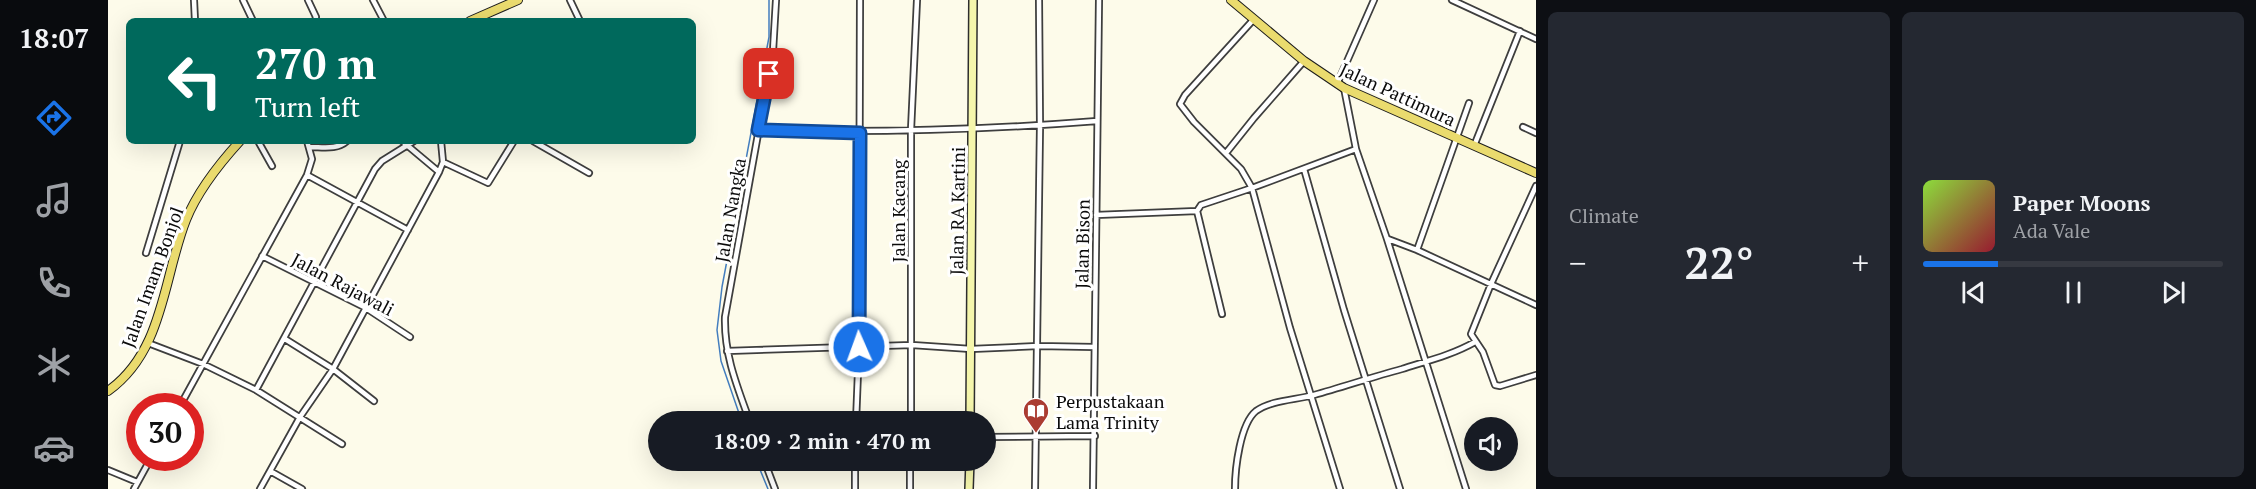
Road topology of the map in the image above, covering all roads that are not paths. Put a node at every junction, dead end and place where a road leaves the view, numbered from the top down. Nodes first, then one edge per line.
1 (194, 0) edge
2 (243, 0) edge
3 (308, 0) edge
4 (373, 0) edge
5 (518, 0) edge
6 (570, 0) edge
7 (776, 0) edge
8 (860, 0) edge
9 (917, 0) edge
10 (973, 0) edge
11 (1039, 0) edge
12 (1099, 0) edge
13 (1231, 0) edge
14 (1374, 0) edge
15 (1452, 0) edge
16 (503, 3) edge
17 (195, 18) edge
18 (252, 18) edge
19 (315, 18) edge
20 (382, 18) edge
21 (476, 18) edge
22 (579, 18) edge
23 (1254, 19) junction
24 (1520, 32) junction
25 (1536, 39) edge
26 (1304, 61) junction
27 (1341, 86) junction
28 (1469, 103) dead end
29 (1097, 121) junction
30 (1040, 126) junction
31 (1524, 127) dead end
32 (758, 130) junction
33 (911, 130) junction
34 (973, 130) junction
35 (860, 133) junction
36 (1536, 133) edge
37 (1456, 139) junction
38 (179, 144) edge
39 (237, 144) edge
40 (260, 144) edge
41 (308, 144) edge
42 (342, 144) edge
43 (404, 144) edge
44 (406, 144) edge
45 (441, 144) edge
46 (512, 144) edge
47 (537, 144) edge
48 (310, 147) junction
49 (1474, 147) junction
50 (1356, 149) junction
51 (1226, 153) junction
52 (442, 162) junction
53 (272, 166) dead end
54 (1304, 169) junction
55 (439, 172) junction
56 (589, 173) dead end
57 (1536, 173) edge
58 (307, 175) junction
59 (1536, 186) edge
60 (1252, 188) junction
61 (358, 201) junction
62 (1197, 211) junction
63 (1096, 215) junction
64 (408, 230) junction
65 (1387, 239) junction
66 (1417, 250) junction
67 (146, 253) dead end
68 (262, 256) junction
69 (316, 283) junction
70 (1491, 284) junction
71 (1536, 305) edge
72 (366, 308) junction
73 (1222, 314) dead end
74 (410, 337) dead end
75 (285, 339) junction
76 (1475, 342) junction
77 (148, 343) junction
78 (912, 345) junction
79 (1038, 345) junction
80 (859, 347) junction
81 (1094, 347) junction
82 (971, 349) junction
83 (727, 351) junction
84 (1426, 361) junction
85 (203, 364) junction
86 (333, 369) junction
87 (1536, 375) edge
88 (1367, 379) junction
89 (256, 390) junction
90 (108, 391) edge
91 (187, 393) edge
92 (1311, 396) junction
93 (374, 401) dead end
94 (746, 411) edge
95 (856, 411) edge
96 (911, 411) edge
97 (970, 411) edge
98 (300, 417) junction
99 (1037, 436) junction
100 (1095, 436) junction
101 (996, 437) edge
102 (342, 444) dead end
103 (108, 470) edge
104 (144, 471) edge
105 (270, 471) junction
106 (768, 471) edge
107 (855, 471) edge
108 (910, 471) edge
109 (970, 471) edge
110 (137, 483) junction
111 (134, 489) edge
112 (260, 489) edge
113 (302, 489) edge
114 (775, 489) edge
115 (855, 489) edge
116 (909, 489) edge
117 (969, 489) edge
118 (1035, 489) edge
119 (1093, 489) edge
120 (1235, 489) edge
121 (1340, 489) edge
122 (1400, 489) edge
123 (1466, 489) edge

1 - 17 street
2 - 18 street
3 - 19 street
4 - 20 street
5 - 16 main road
6 - 22 street
7 - 32 street, Jalan Nangka
8 - 35 street
9 - 33 street, Jalan Kacang
10 - 34 main road, Jalan RA Kartini
11 - 30 street
12 - 29 street, Jalan Bison
13 - 23 main road, Jalan Pattimura
14 - 27 street
15 - 24 street
16 - 21 main road
23 - 26 main road, Jalan Pattimura
23 - 51 street
24 - 25 street
24 - 49 street
26 - 27 main road, Jalan Pattimura
26 - 51 street
27 - 37 main road, Jalan Pattimura
27 - 50 street
28 - 37 street
29 - 30 street
29 - 63 street, Jalan Bison
30 - 34 street
30 - 79 street
31 - 36 street
32 - 35 street
32 - 83 street, Jalan Nangka
33 - 34 street
33 - 35 street
33 - 78 street, Jalan Kacang
34 - 82 main road, Jalan RA Kartini
35 - 80 street
37 - 49 main road, Jalan Pattimura
37 - 66 street
38 - 67 street
39 - 77 main road, Jalan Imam Bonjol
40 - 53 street
41 - 48 street
42 - 48 street
43 - 61 street
44 - 55 street
45 - 52 street
46 - 52 street
47 - 56 street
48 - 58 street
49 - 57 main road, Jalan Pattimura
50 - 54 street
50 - 65 street
51 - 60 street
52 - 55 street
54 - 60 street
54 - 88 street
55 - 64 street
58 - 61 street
58 - 68 street
59 - 70 street
60 - 62 street
60 - 92 street
61 - 64 street
61 - 69 street
62 - 63 street
62 - 73 street
63 - 81 street, Jalan Bison
64 - 72 street
65 - 66 street
65 - 84 street
66 - 70 street
68 - 69 street, Jalan Rajawali
68 - 85 street
69 - 72 street, Jalan Rajawali
69 - 75 street
70 - 71 street
70 - 76 street
72 - 74 street, Jalan Rajawali
72 - 86 street
75 - 86 street
75 - 89 street
76 - 84 street
76 - 87 street
77 - 85 street
77 - 90 main road, Jalan Imam Bonjol
78 - 80 street
78 - 82 street
78 - 96 street, Jalan Kacang
79 - 81 street
79 - 82 street
79 - 99 street
80 - 83 street
80 - 95 street
81 - 100 street, Jalan Bison
82 - 97 main road, Jalan RA Kartini
83 - 94 street, Jalan Nangka
84 - 88 street
84 - 123 street
85 - 89 street
85 - 91 street
86 - 93 street
86 - 98 street
88 - 92 street
88 - 122 street
89 - 98 street
92 - 120 street
92 - 121 street
98 - 102 street
98 - 105 street
99 - 100 street
99 - 101 street
99 - 118 street
100 - 119 street, Jalan Bison
103 - 110 street
104 - 110 street
105 - 112 street
105 - 113 street
106 - 114 street
107 - 115 street
108 - 116 street
109 - 117 main road
110 - 111 street

